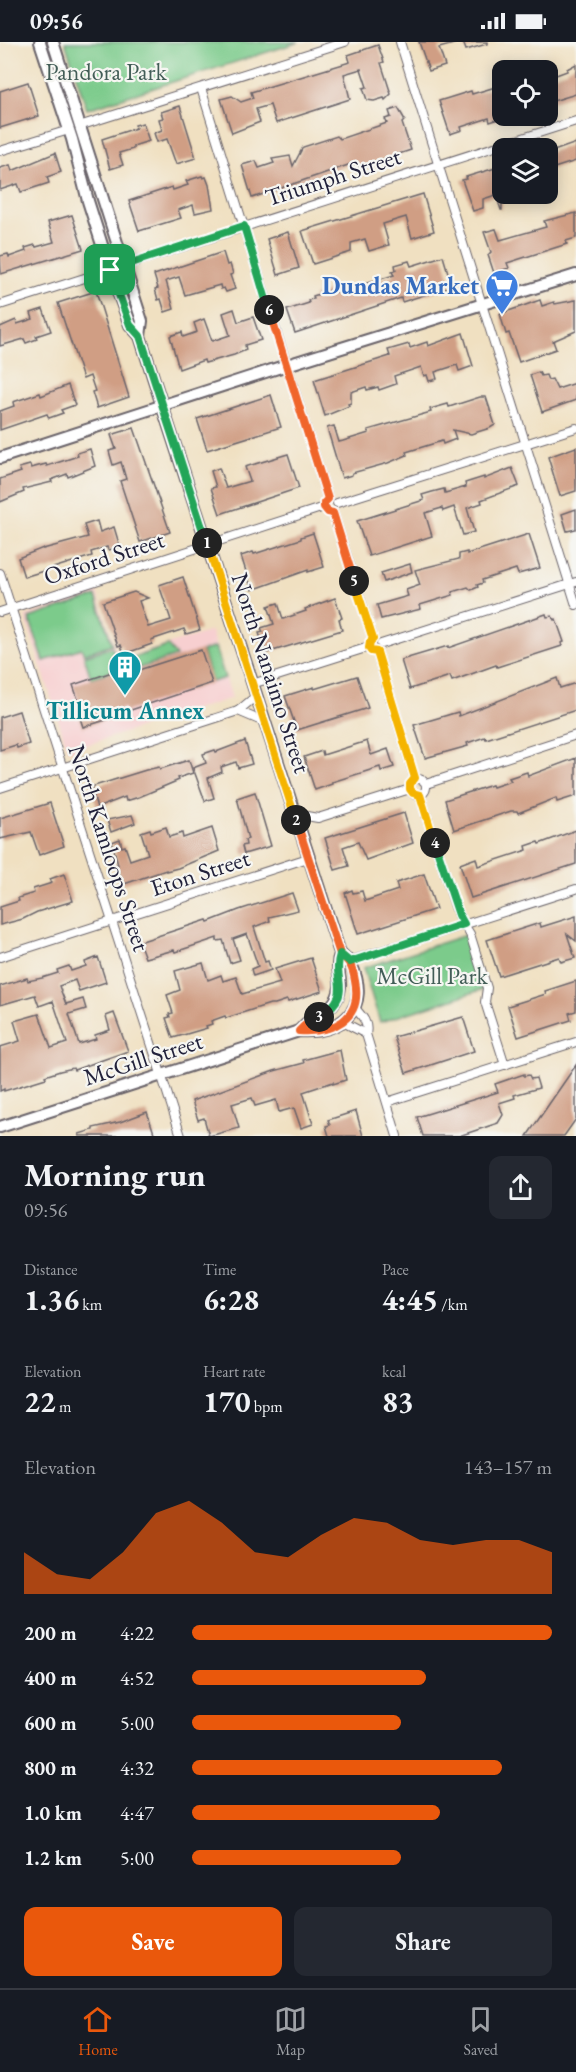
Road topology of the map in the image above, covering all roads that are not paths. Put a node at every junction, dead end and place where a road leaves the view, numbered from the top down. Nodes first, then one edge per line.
1 (40, 42) edge
2 (53, 42) edge
3 (345, 42) edge
4 (400, 42) edge
5 (201, 88) junction
6 (576, 121) edge
7 (74, 128) junction
8 (0, 151) edge
9 (439, 164) junction
10 (244, 226) junction
11 (124, 265) junction
12 (110, 270) junction
13 (576, 275) edge
14 (0, 305) edge
15 (483, 305) junction
16 (140, 336) junction
17 (287, 365) junction
18 (162, 405) junction
19 (576, 428) edge
20 (526, 444) junction
21 (0, 458) edge
22 (328, 499) junction
23 (338, 503) junction
24 (324, 507) junction
25 (333, 513) junction
26 (207, 545) junction
27 (0, 573) edge
28 (573, 583) edge
29 (576, 605) edge
30 (11, 608) junction
31 (0, 612) edge
32 (373, 639) junction
33 (381, 644) junction
34 (373, 650) junction
35 (252, 684) junction
36 (256, 696) junction
37 (238, 711) junction
38 (264, 722) junction
39 (576, 735) edge
40 (63, 768) junction
41 (415, 778) junction
42 (426, 784) junction
43 (0, 788) edge
44 (410, 789) junction
45 (420, 795) junction
46 (295, 814) junction
47 (309, 858) junction
48 (576, 889) edge
49 (113, 922) junction
50 (464, 924) junction
51 (340, 954) junction
52 (0, 957) edge
53 (350, 962) junction
54 (335, 1003) joint
55 (349, 1014) junction
56 (299, 1031) junction
57 (366, 1034) junction
58 (576, 1042) edge
59 (505, 1065) junction
60 (161, 1075) junction
61 (387, 1102) junction
62 (0, 1127) edge
63 (181, 1136) edge
64 (397, 1136) edge

1 - 7 main road
2 - 7 main road
3 - 5 street
4 - 9 street
5 - 7 street
5 - 10 street
6 - 9 street, Triumph Street
7 - 8 street
7 - 11 main road
7 - 12 main road
9 - 10 street, Triumph Street
9 - 15 street
10 - 11 street, Triumph Street
10 - 17 street
11 - 12 street, Triumph Street
11 - 16 main road
12 - 14 street, Triumph Street
12 - 16 main road
13 - 15 main road
15 - 17 main road
15 - 20 street
16 - 18 main road, North Nanaimo Street
17 - 18 main road
17 - 22 street
18 - 21 main road
18 - 26 main road, North Nanaimo Street
19 - 20 street
20 - 23 street
20 - 28 street
22 - 23 street
22 - 24 street
23 - 25 street
24 - 25 street
24 - 26 street, Oxford Street
25 - 32 street
26 - 30 street, Oxford Street
26 - 35 main road, North Nanaimo Street
27 - 30 street, North Kamloops Street
28 - 29 street
28 - 33 street
30 - 31 street, Oxford Street
30 - 40 street, North Kamloops Street
32 - 33 street
32 - 34 street
33 - 34 street
34 - 35 street
34 - 41 street
35 - 36 main road, North Nanaimo Street
36 - 37 street
36 - 38 main road, North Nanaimo Street
37 - 38 street
37 - 40 street
38 - 46 main road, North Nanaimo Street
39 - 42 street
40 - 43 street
40 - 49 street, North Kamloops Street
41 - 42 street
41 - 44 street
42 - 45 street
44 - 45 street
44 - 46 street
45 - 50 street
46 - 47 main road, North Nanaimo Street
47 - 49 street, Eton Street
47 - 51 main road, North Nanaimo Street
48 - 50 street
49 - 52 street, Eton Street
49 - 60 street, North Kamloops Street
50 - 53 street
50 - 59 street
51 - 53 main road
51 - 54 main road, North Nanaimo Street
53 - 55 main road
54 - 56 main road, McGill Street
55 - 56 main road, McGill Street
55 - 57 street
55 - 57 street
56 - 60 main road, McGill Street
57 - 61 street
58 - 59 street
59 - 61 street
60 - 62 main road, McGill Street
60 - 63 street, North Kamloops Street
61 - 64 street

